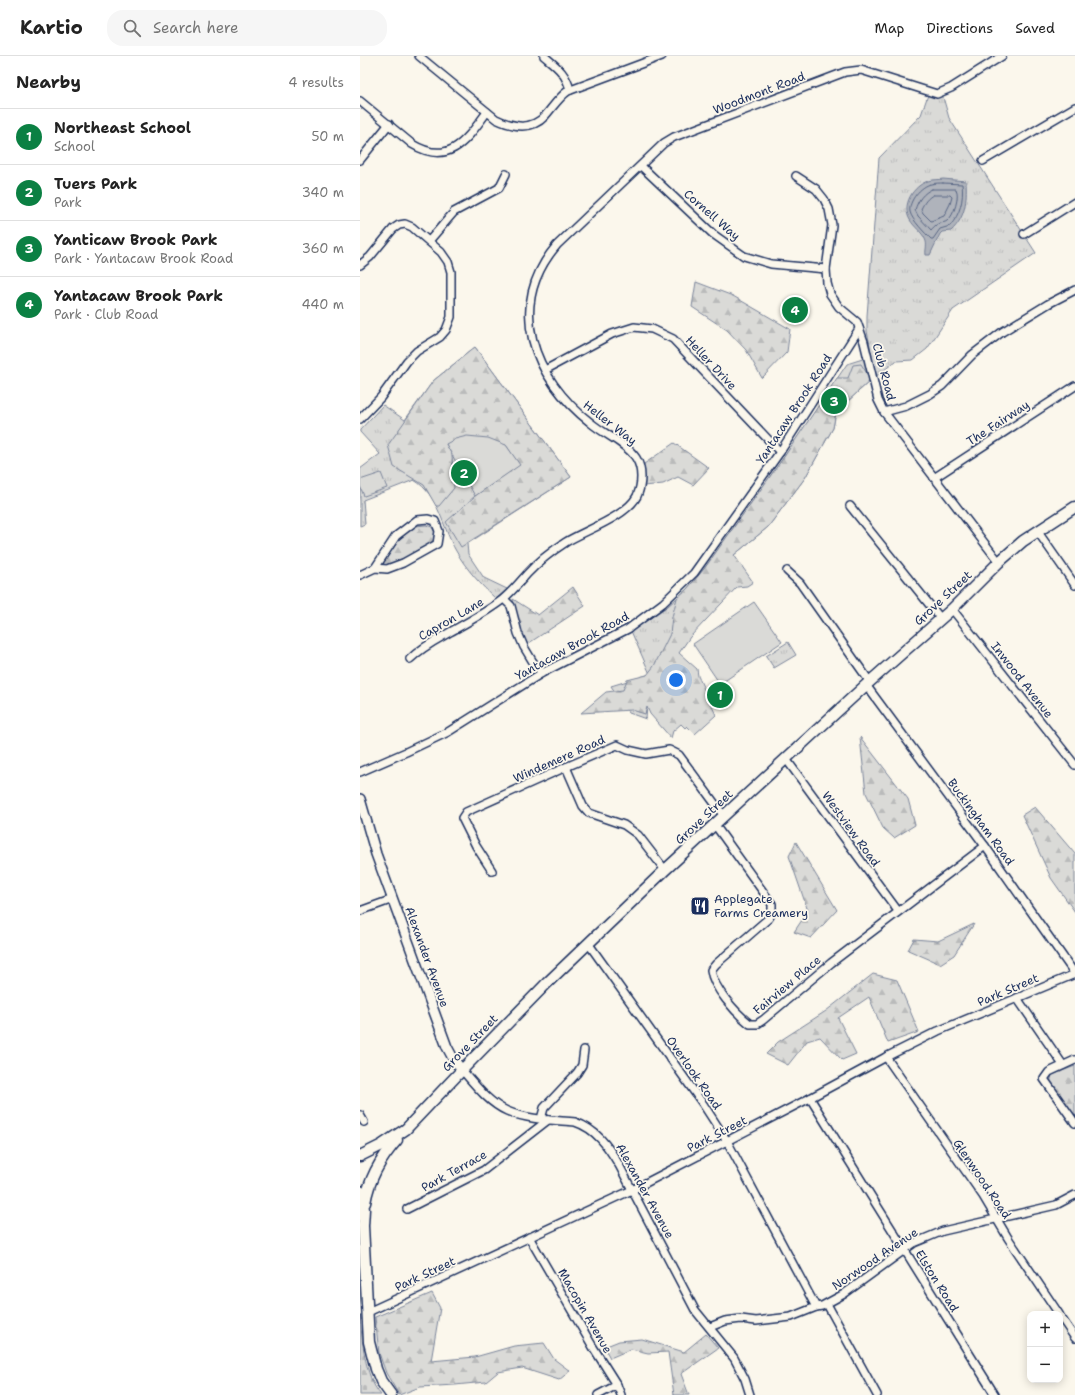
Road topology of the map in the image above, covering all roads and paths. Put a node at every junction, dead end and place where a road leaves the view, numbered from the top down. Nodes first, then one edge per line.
1 (419, 56) edge
2 (544, 56) edge
3 (662, 56) edge
4 (1002, 56) edge
5 (644, 59) edge
6 (570, 90) junction
7 (360, 101) edge
8 (1075, 107) edge
9 (487, 112) junction
10 (389, 124) junction
11 (360, 160) edge
12 (983, 161) dead end
13 (641, 166) junction
14 (506, 174) dead end
15 (796, 176) dead end
16 (1075, 202) edge
17 (1024, 234) dead end
18 (429, 242) junction
19 (360, 265) edge
20 (826, 269) junction
21 (1075, 290) edge
22 (859, 329) junction
23 (544, 370) junction
24 (1075, 386) edge
25 (884, 412) junction
26 (360, 419) edge
27 (780, 452) junction
28 (934, 478) junction
29 (850, 506) dead end
30 (1075, 507) edge
31 (1038, 532) junction
32 (999, 562) junction
33 (375, 568) junction
34 (787, 571) dead end
35 (360, 575) edge
36 (1075, 585) edge
37 (504, 599) junction
38 (952, 609) junction
39 (941, 618) junction
40 (410, 659) dead end
41 (542, 673) junction
42 (868, 684) junction
43 (786, 759) junction
44 (1075, 765) edge
45 (566, 767) junction
46 (360, 772) edge
47 (360, 799) edge
48 (724, 816) junction
49 (715, 825) junction
50 (985, 846) junction
51 (665, 870) junction
52 (492, 871) dead end
53 (393, 899) junction
54 (360, 911) edge
55 (898, 912) junction
56 (588, 943) junction
57 (1075, 974) edge
58 (1017, 998) junction
59 (584, 1050) dead end
60 (886, 1057) junction
61 (1075, 1060) edge
62 (1063, 1065) junction
63 (462, 1070) junction
64 (810, 1098) junction
65 (545, 1119) junction
66 (1075, 1123) edge
67 (406, 1129) junction
68 (727, 1142) junction
69 (360, 1156) edge
70 (632, 1190) junction
71 (360, 1191) edge
72 (1075, 1195) edge
73 (364, 1209) junction
74 (407, 1209) dead end
75 (997, 1219) junction
76 (529, 1237) junction
77 (905, 1250) junction
78 (827, 1304) junction
79 (816, 1307) junction
80 (1056, 1311) edge
81 (368, 1312) junction
82 (1063, 1321) edge
83 (710, 1327) junction
84 (1075, 1338) edge
85 (617, 1385) junction
86 (391, 1395) edge
87 (598, 1395) edge
88 (621, 1395) edge
89 (750, 1395) edge
90 (877, 1395) edge
91 (995, 1395) edge

1 - 9 street
2 - 6 street
3 - 5 street
4 - 13 street, Woodmont Road
5 - 6 street
6 - 9 street
7 - 10 street
8 - 12 street
9 - 10 street
10 - 11 street
13 - 20 street, Cornell Way
13 - 23 street, Heller Way
14 - 18 street
15 - 20 street, Club Road
16 - 17 street
18 - 19 street
18 - 26 street
20 - 22 street, Club Road
21 - 25 street
22 - 25 street, Club Road
22 - 27 street, Yantacaw Brook Road
23 - 27 street, Heller Drive
23 - 37 street, Heller Way
24 - 28 street, The Fairway
25 - 28 street, Club Road
27 - 41 street, Yantacaw Brook Road
28 - 32 street, Club Road
29 - 39 street
30 - 31 main road, Grove Street
31 - 32 main road, Grove Street
31 - 36 street
32 - 38 main road, Grove Street
33 - 33 street
33 - 35 street
34 - 42 street, Buckingham Road
37 - 40 street, Capron Lane
37 - 41 street
38 - 39 main road, Grove Street
38 - 44 street, Inwood Avenue
39 - 42 main road, Grove Street
41 - 46 street, Yantacaw Brook Road
42 - 43 main road, Grove Street
42 - 50 street, Buckingham Road
43 - 48 main road, Grove Street
43 - 55 street, Westview Road
45 - 48 street, Windemere Road
45 - 51 street
45 - 52 street, Windemere Road
47 - 53 street, Alexander Avenue
48 - 49 main road, Grove Street
49 - 51 main road, Grove Street
49 - 55 street, Fairview Place
50 - 55 street, Fairview Place
50 - 57 street, Buckingham Road
51 - 56 main road, Grove Street
53 - 54 street
53 - 63 street, Alexander Avenue
56 - 63 main road, Grove Street
56 - 68 street, Overlook Road
57 - 58 street, Park Street
58 - 60 street, Park Street
58 - 62 street
59 - 65 street
60 - 64 street, Park Street
60 - 75 street, Glenwood Road
61 - 62 street
62 - 66 street
63 - 65 street, Alexander Avenue
63 - 67 main road, Grove Street
64 - 68 street, Park Street
64 - 77 street, Elston Road
65 - 70 street, Alexander Avenue
65 - 74 street, Park Terrace
67 - 69 main road, Grove Street
67 - 73 main road
68 - 70 street, Park Street
68 - 79 street, Overlook Road
70 - 76 street, Park Street
70 - 83 street, Alexander Avenue
71 - 73 main road
72 - 75 street, Norwood Avenue
73 - 81 main road
75 - 77 street, Norwood Avenue
75 - 80 street, Glenwood Road
76 - 81 street, Park Street
76 - 85 street, Macopin Avenue
77 - 78 street, Norwood Avenue
77 - 91 street, Elston Road
78 - 79 street, Norwood Avenue
78 - 90 street
79 - 83 street, Norwood Avenue
81 - 86 main road
82 - 84 street, Glenwood Road
83 - 89 street, Alexander Avenue
85 - 87 street
85 - 88 street, Macopin Avenue

